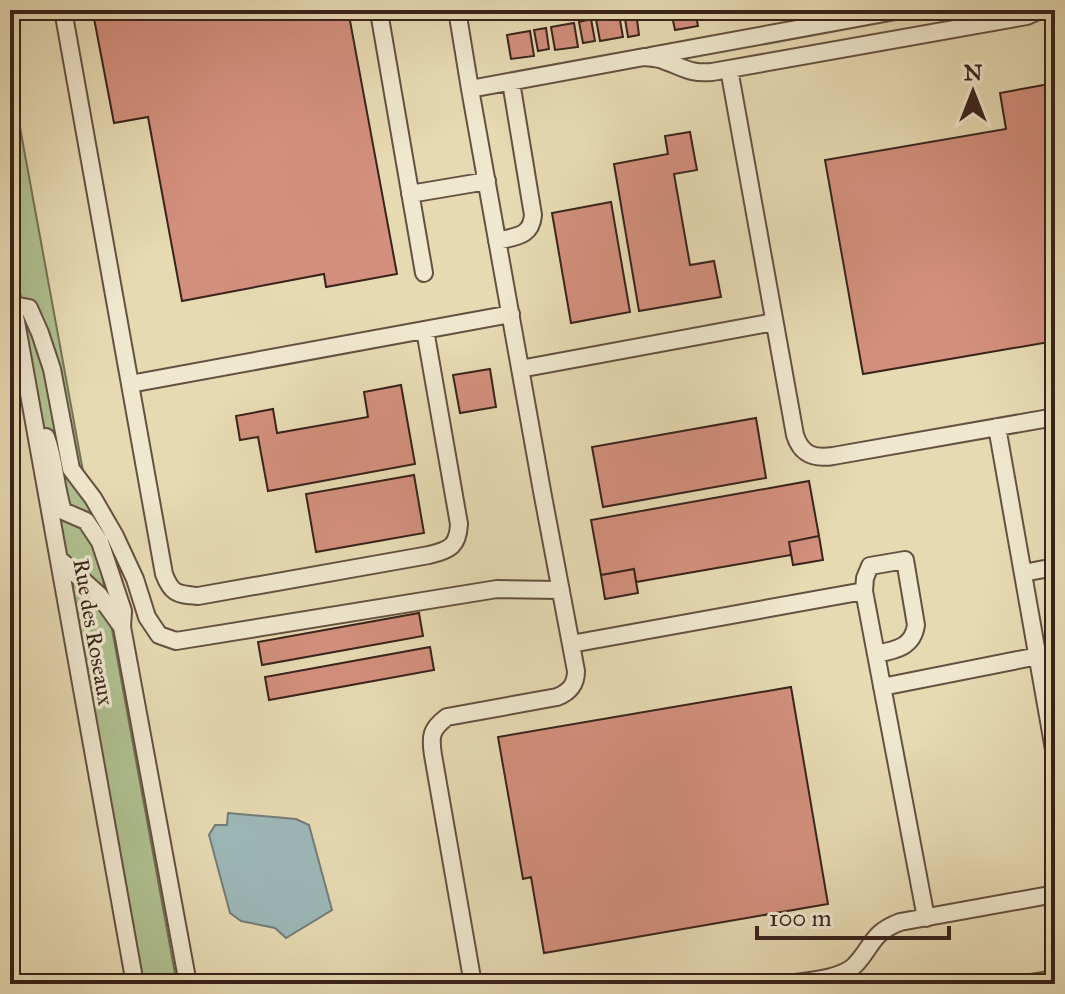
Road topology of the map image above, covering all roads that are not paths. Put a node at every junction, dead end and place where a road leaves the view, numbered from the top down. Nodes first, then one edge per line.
1 (63, 10) edge
2 (390, 10) edge
3 (457, 10) edge
4 (901, 10) edge
5 (1040, 10) edge
6 (644, 57) junction
7 (729, 69) junction
8 (511, 82) junction
9 (470, 89) junction
10 (487, 181) junction
11 (410, 194) junction
12 (497, 241) junction
13 (424, 273) dead end
14 (10, 288) edge
15 (13, 305) junction
16 (511, 314) junction
17 (774, 322) junction
18 (425, 330) junction
19 (520, 369) junction
20 (130, 384) junction
21 (1055, 417) edge
22 (997, 427) junction
23 (37, 435) junction
24 (59, 559) junction
25 (1055, 567) edge
26 (1023, 573) junction
27 (561, 590) junction
28 (864, 591) junction
29 (122, 627) junction
30 (571, 644) junction
31 (876, 654) junction
32 (1038, 656) junction
33 (882, 687) junction
34 (1055, 755) edge
35 (1055, 894) edge
36 (926, 918) junction
37 (1055, 979) edge
38 (135, 984) edge
39 (188, 984) edge
40 (473, 984) edge
41 (788, 984) edge
42 (1024, 984) edge

1 - 20 street
2 - 11 street
3 - 9 street
4 - 6 street
5 - 7 street
6 - 7 street
6 - 8 street
7 - 17 street
8 - 9 street
8 - 12 street
9 - 10 street
10 - 11 street
10 - 12 street
11 - 13 street
12 - 16 street
14 - 15 street, Rue des Roseaux
15 - 23 street, Rue des Roseaux
15 - 27 street
16 - 18 street
16 - 19 street
17 - 19 street
17 - 22 street
18 - 20 street
18 - 20 street
19 - 27 street
21 - 22 street
22 - 26 street
23 - 24 street, Rue des Roseaux
23 - 29 street
24 - 29 street
24 - 38 street, Rue des Roseaux
25 - 26 street
26 - 32 street
27 - 30 street
28 - 30 street
28 - 31 street
28 - 31 street
29 - 39 street
30 - 40 street
31 - 33 street
32 - 33 street
32 - 34 street
33 - 36 street
35 - 36 street
36 - 41 street
37 - 42 street

